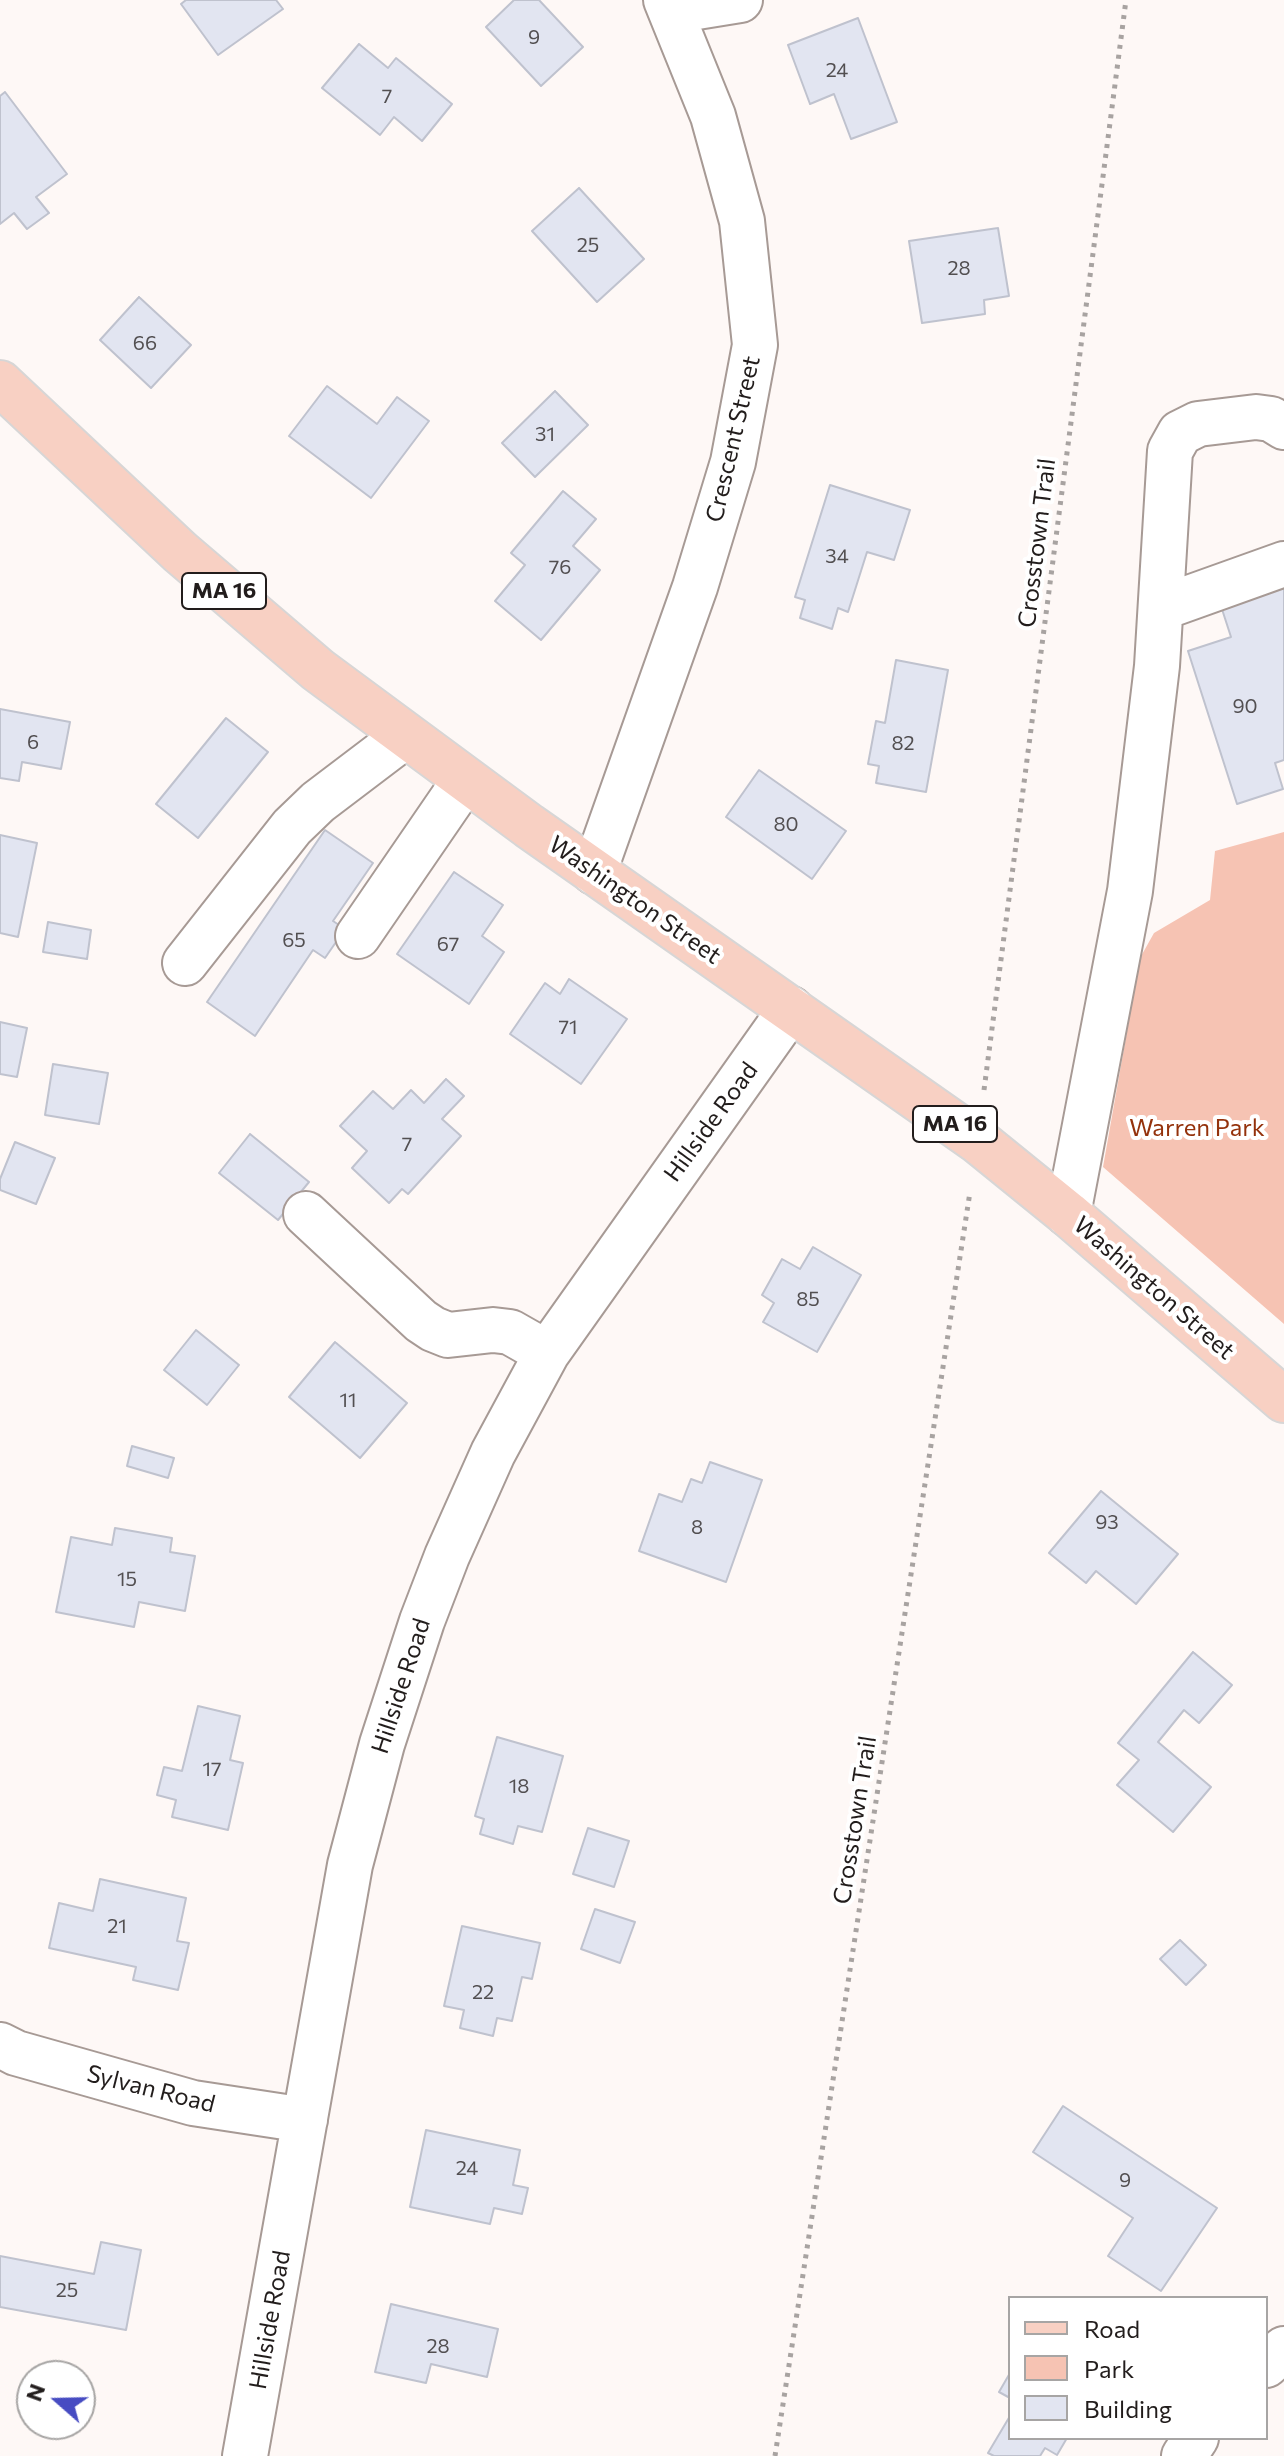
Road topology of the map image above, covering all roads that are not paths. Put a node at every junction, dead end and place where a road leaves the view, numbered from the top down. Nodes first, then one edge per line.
1 (740, 0) edge
2 (669, 6) edge
3 (0, 383) edge
4 (1284, 427) edge
5 (1284, 564) edge
6 (1161, 608) junction
7 (405, 736) junction
8 (465, 780) junction
9 (594, 872) junction
10 (358, 936) dead end
11 (185, 963) dead end
12 (791, 1009) junction
13 (306, 1214) dead end
14 (1068, 1214) junction
15 (547, 1353) junction
16 (1284, 1400) edge
17 (0, 2045) edge
18 (305, 2120) junction
19 (1284, 2349) edge
20 (1268, 2363) edge
21 (245, 2456) edge

1 - 2 street
2 - 9 street, Crescent Street
3 - 7 main road, Washington Street / MA 16
4 - 6 street
5 - 6 street
6 - 14 street
7 - 8 main road, Washington Street / MA 16
7 - 11 street
8 - 9 main road, Washington Street / MA 16
8 - 10 street
9 - 12 main road, Washington Street / MA 16
12 - 14 main road, Washington Street / MA 16
12 - 15 street, Hillside Road
13 - 15 street
14 - 16 main road, Washington Street / MA 16
15 - 18 street, Hillside Road
17 - 18 street, Sylvan Road
18 - 21 street, Hillside Road
19 - 20 street

